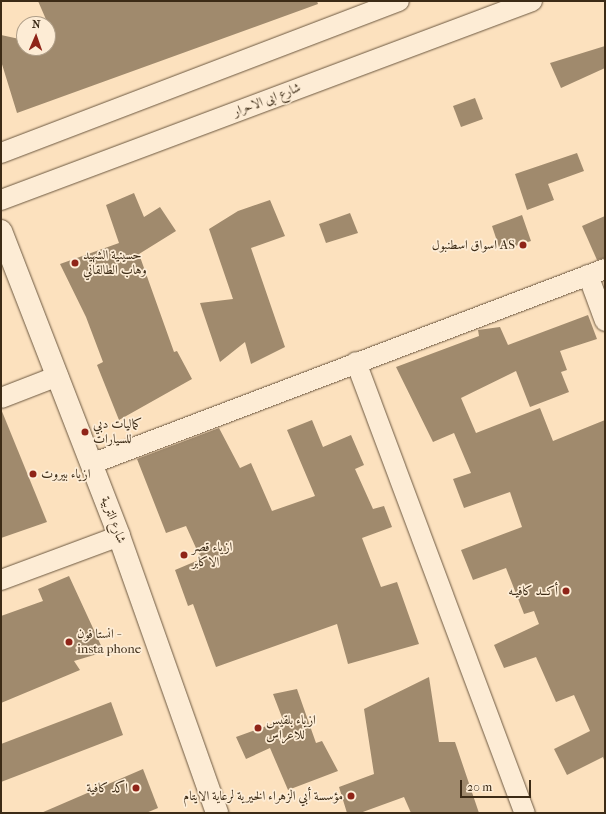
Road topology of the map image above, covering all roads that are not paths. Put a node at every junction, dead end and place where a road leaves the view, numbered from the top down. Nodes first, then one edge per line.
1 (399, 1) edge
2 (532, 1) edge
3 (1, 153) edge
4 (1, 200) edge
5 (1, 231) edge
6 (596, 272) edge
7 (605, 321) edge
8 (356, 362) junction
9 (58, 376) junction
10 (1, 398) edge
11 (92, 464) junction
12 (119, 536) junction
13 (1, 580) edge
14 (216, 813) edge
15 (525, 813) edge

1 - 3 street
2 - 4 street, شارع ابی الاحرار
5 - 9 street, شارع التربية
6 - 7 street
6 - 8 street
8 - 11 street
8 - 15 street
9 - 10 street
9 - 11 street, شارع التربية
11 - 12 street, شارع التربية
12 - 13 street
12 - 14 street, شارع التربية

